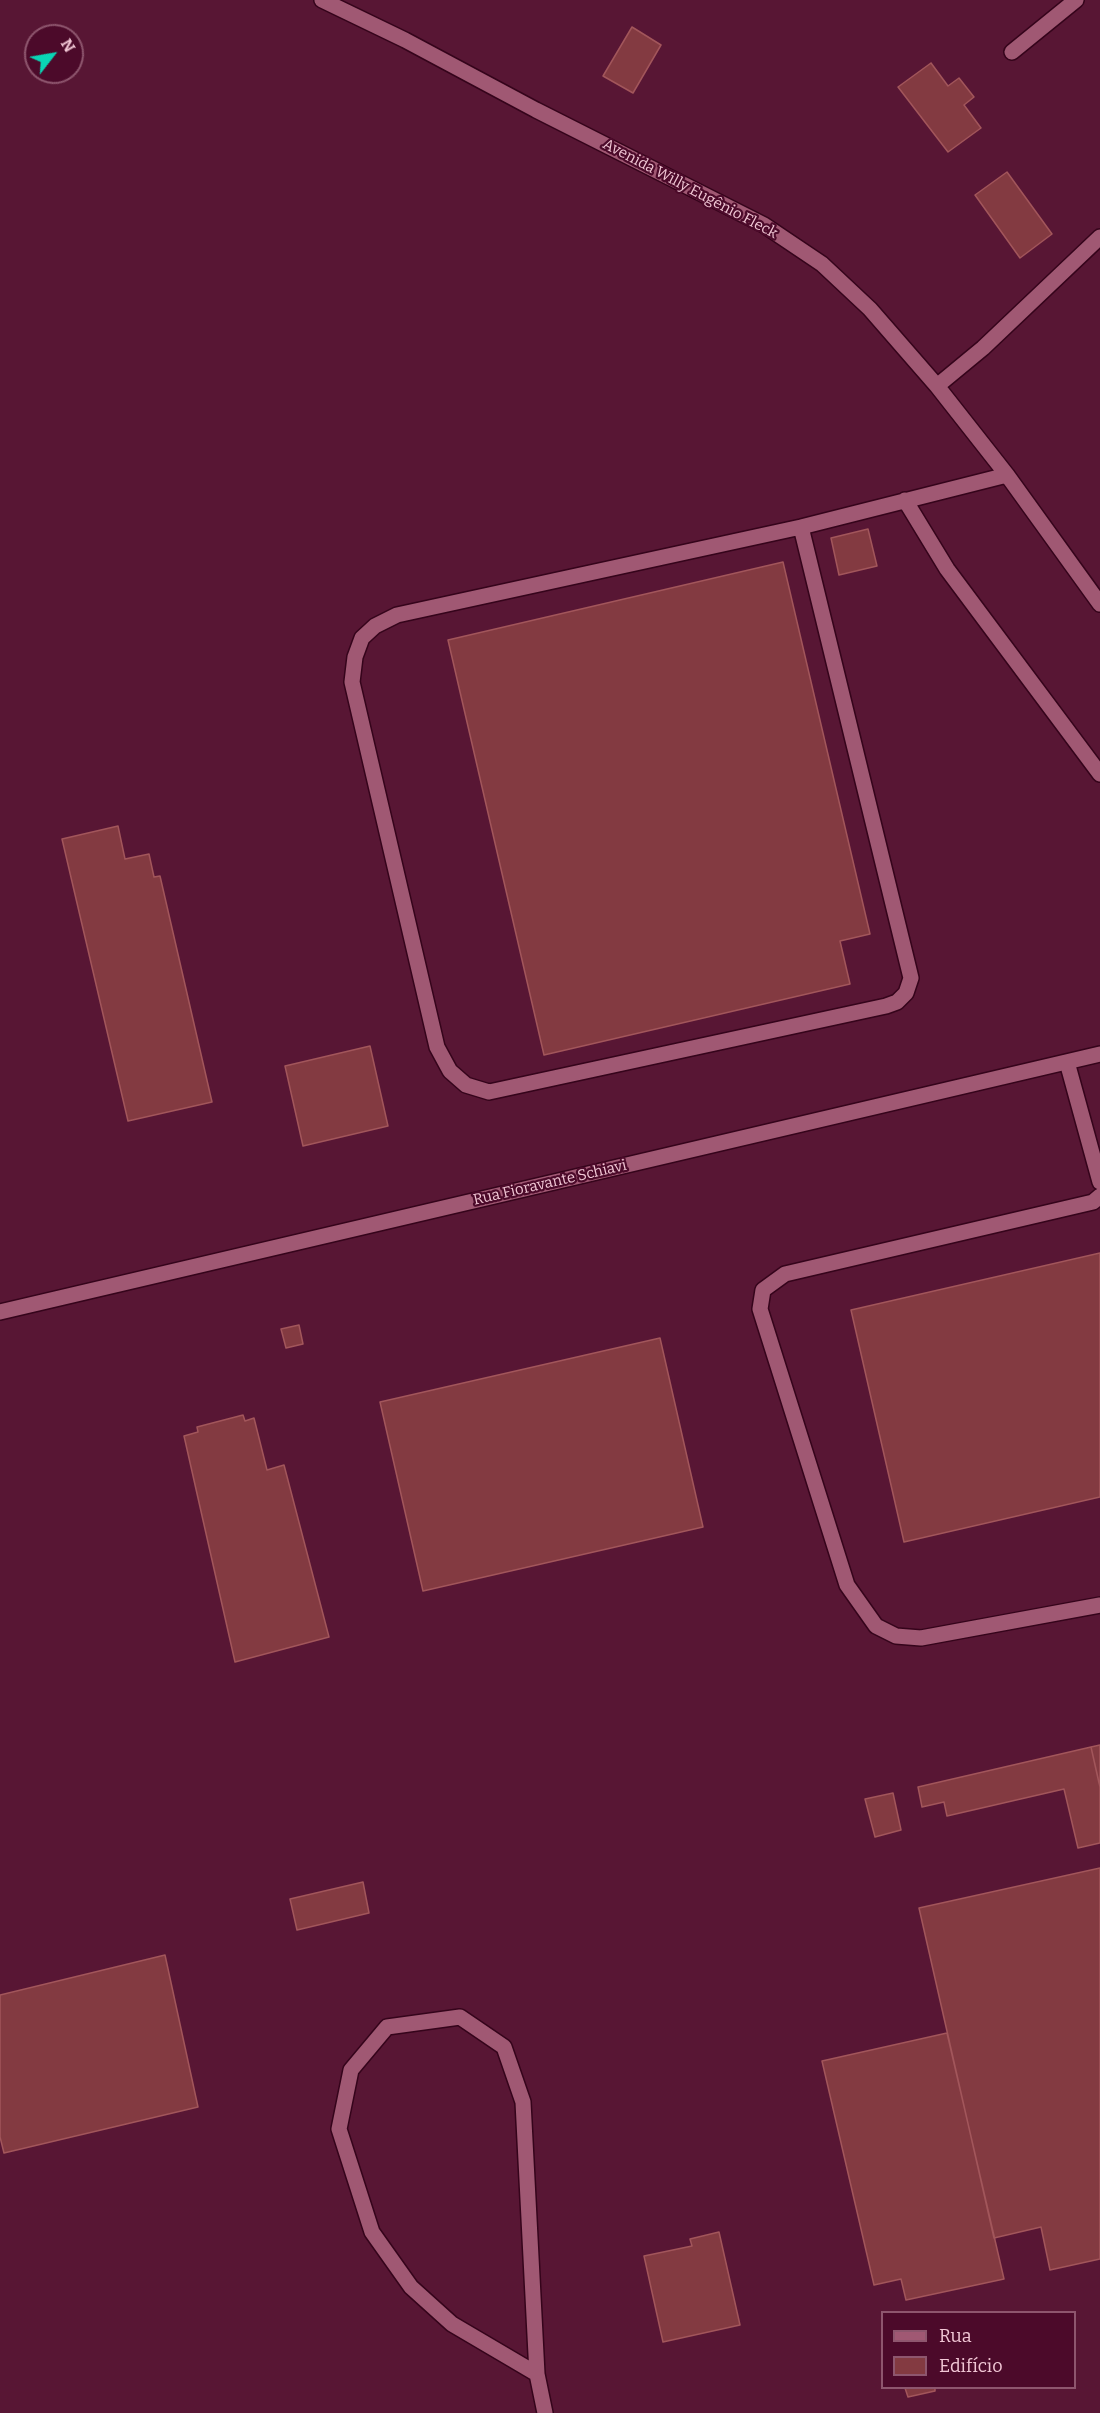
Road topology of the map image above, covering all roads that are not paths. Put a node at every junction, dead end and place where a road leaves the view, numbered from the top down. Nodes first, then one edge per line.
1 (322, 0) edge
2 (1076, 0) edge
3 (1012, 52) dead end
4 (1100, 237) edge
5 (937, 386) junction
6 (1008, 475) junction
7 (905, 500) junction
8 (801, 527) junction
9 (1100, 604) edge
10 (1100, 774) edge
11 (1100, 1054) edge
12 (1067, 1062) junction
13 (1100, 1182) edge
14 (1100, 1196) edge
15 (0, 1312) edge
16 (1100, 1605) edge
17 (537, 2374) junction
18 (544, 2413) edge

1 - 5 street, Avenida Willy Eugênio Fleck
2 - 3 street
4 - 5 street
5 - 6 street, Avenida Willy Eugênio Fleck
6 - 7 street
6 - 9 street, Avenida Willy Eugênio Fleck
7 - 8 street
7 - 10 street
8 - 8 street
11 - 12 street, Rua Fioravante Schiavi
12 - 13 street
12 - 15 street, Rua Fioravante Schiavi
14 - 16 street
17 - 17 street
17 - 18 street

